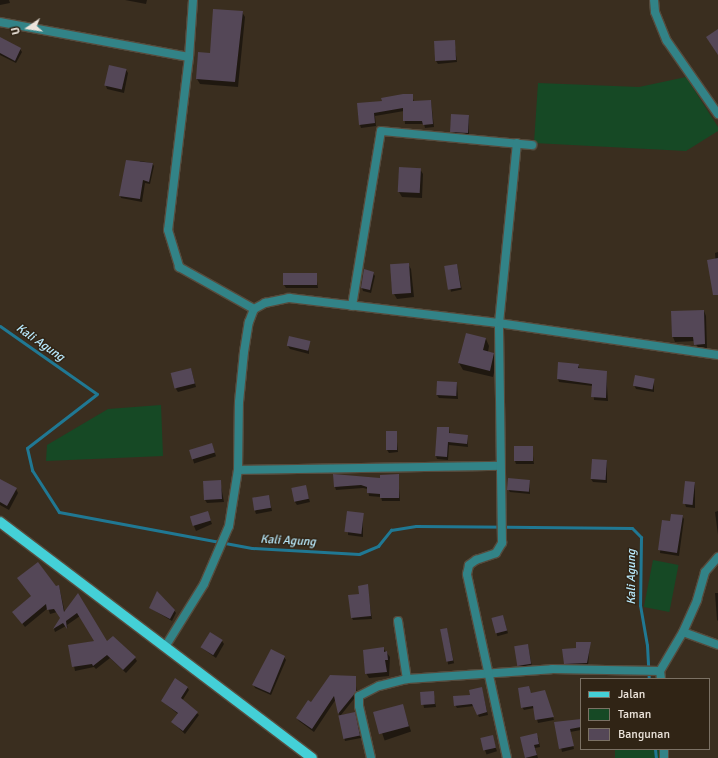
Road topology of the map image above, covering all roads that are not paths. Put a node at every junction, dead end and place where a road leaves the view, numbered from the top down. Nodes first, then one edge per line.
1 (193, 0) edge
2 (654, 0) edge
3 (0, 22) edge
4 (190, 57) junction
5 (718, 114) edge
6 (517, 144) junction
7 (532, 145) dead end
8 (352, 306) junction
9 (254, 309) junction
10 (499, 323) junction
11 (718, 354) edge
12 (500, 466) junction
13 (238, 470) junction
14 (0, 522) edge
15 (718, 557) edge
16 (398, 621) dead end
17 (683, 632) junction
18 (718, 645) edge
19 (165, 647) junction
20 (488, 673) junction
21 (659, 673) edge
22 (407, 679) junction
23 (312, 758) edge
24 (371, 758) edge
25 (507, 758) edge

1 - 4 street
2 - 5 street
3 - 4 street
4 - 9 street
6 - 7 street
6 - 8 street
6 - 10 street
8 - 9 street
8 - 10 street
9 - 13 street
10 - 11 street
10 - 12 street
12 - 13 street
12 - 20 street
13 - 19 street
14 - 19 main road
15 - 17 street
16 - 22 street
17 - 18 street
17 - 21 street
19 - 23 main road
20 - 21 street
20 - 22 street
20 - 25 street
22 - 24 street

